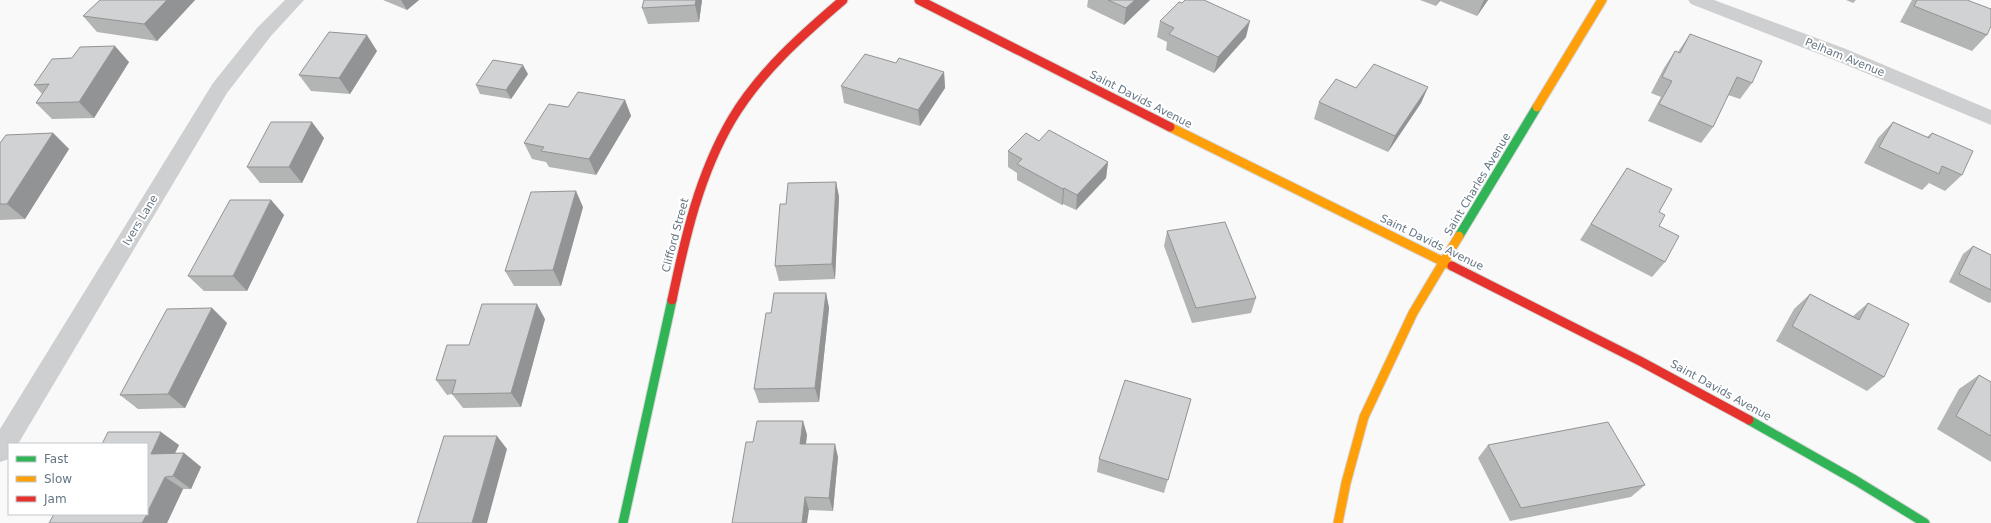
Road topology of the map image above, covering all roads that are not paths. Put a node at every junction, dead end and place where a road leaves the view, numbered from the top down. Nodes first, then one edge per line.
1 (295, 0) edge
2 (843, 0) edge
3 (919, 0) edge
4 (1602, 0) edge
5 (1697, 0) edge
6 (1991, 118) edge
7 (1444, 262) junction
8 (0, 451) edge
9 (623, 523) edge
10 (1338, 523) edge
11 (1925, 523) edge

1 - 8 street, Ivers Lane
2 - 9 street, Clifford Street
3 - 7 street, Saint Davids Avenue
4 - 7 street, Saint Charles Avenue
5 - 6 street, Pelham Avenue
7 - 10 street, Saint Charles Avenue
7 - 11 street, Saint Davids Avenue

